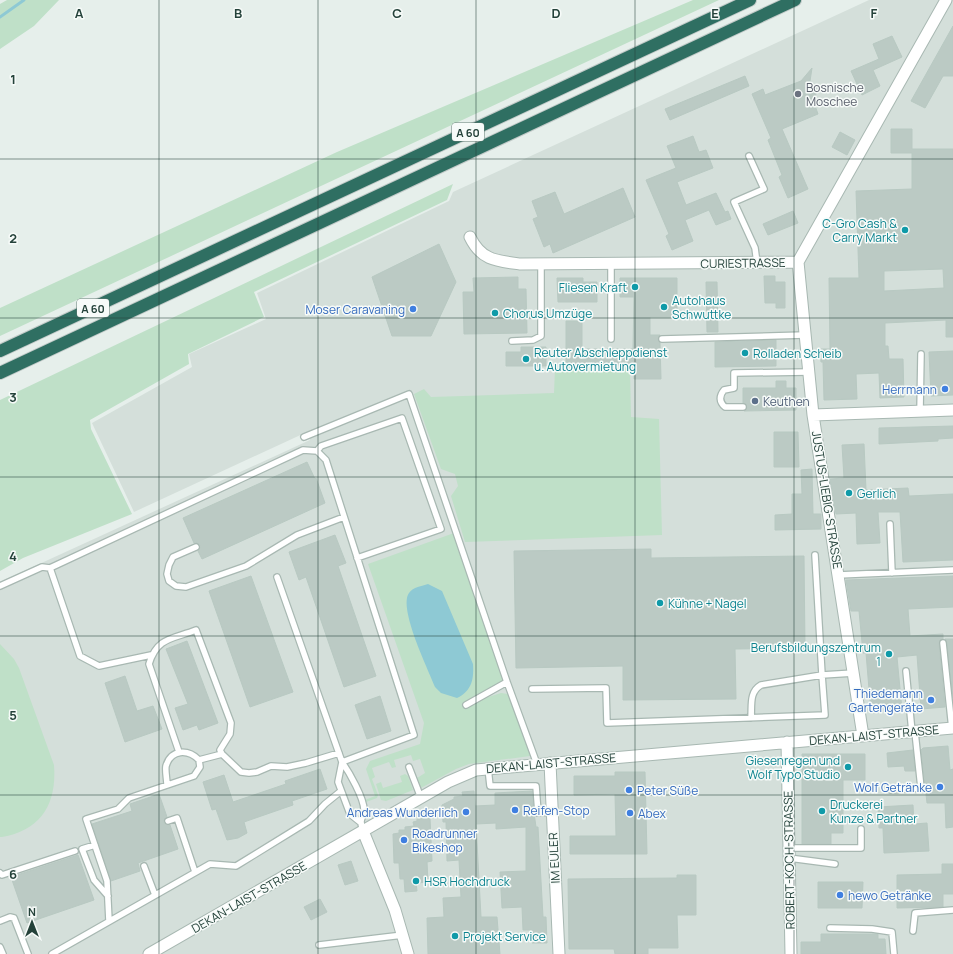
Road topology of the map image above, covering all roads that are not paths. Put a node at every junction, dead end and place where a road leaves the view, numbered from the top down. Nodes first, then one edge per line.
1 (750, 0) edge
2 (795, 0) edge
3 (946, 0) edge
4 (749, 156) dead end
5 (470, 237) dead end
6 (798, 262) junction
7 (757, 263) junction
8 (541, 265) junction
9 (611, 265) junction
10 (805, 335) junction
11 (611, 339) dead end
12 (662, 339) dead end
13 (512, 341) dead end
14 (0, 351) edge
15 (921, 354) dead end
16 (809, 372) junction
17 (0, 373) edge
18 (743, 407) dead end
19 (953, 410) edge
20 (920, 411) junction
21 (813, 415) junction
22 (304, 437) dead end
23 (316, 451) junction
24 (344, 517) junction
25 (890, 524) dead end
26 (196, 547) dead end
27 (815, 556) dead end
28 (357, 558) junction
29 (50, 568) junction
30 (953, 570) edge
31 (892, 572) junction
32 (838, 575) junction
33 (277, 577) dead end
34 (0, 586) edge
35 (943, 643) dead end
36 (151, 655) junction
37 (906, 671) dead end
38 (854, 673) junction
39 (822, 675) junction
40 (506, 682) junction
41 (532, 689) dead end
42 (466, 705) dead end
43 (751, 718) junction
44 (953, 729) edge
45 (914, 732) junction
46 (863, 736) junction
47 (787, 742) junction
48 (179, 752) junction
49 (339, 753) junction
50 (222, 754) junction
51 (199, 760) junction
52 (342, 762) junction
53 (550, 763) junction
54 (537, 764) junction
55 (409, 767) dead end
56 (488, 768) junction
57 (167, 785) junction
58 (341, 790) junction
59 (891, 790) dead end
60 (421, 798) junction
61 (552, 812) junction
62 (168, 821) dead end
63 (362, 826) junction
64 (861, 829) dead end
65 (95, 845) junction
66 (75, 851) dead end
67 (789, 853) junction
68 (835, 864) dead end
69 (144, 866) dead end
70 (195, 872) junction
71 (0, 873) edge
72 (155, 895) junction
73 (108, 897) junction
74 (953, 910) edge
75 (0, 921) edge
76 (109, 922) junction
77 (830, 928) dead end
78 (913, 931) dead end
79 (403, 935) junction
80 (319, 945) dead end
81 (0, 947) edge
82 (2, 954) edge
83 (28, 954) edge
84 (52, 954) edge
85 (149, 954) edge
86 (408, 954) edge
87 (559, 954) edge
88 (791, 954) edge
89 (894, 954) edge

1 - 14 highway, A 60
2 - 17 highway, A 60
3 - 6 street, CURIESTRASSE
4 - 7 lane
5 - 8 street, CURIESTRASSE
6 - 7 street, CURIESTRASSE
6 - 10 street, JUSTUS-LIEBIG-STRASSE
7 - 9 street, CURIESTRASSE
8 - 9 street, CURIESTRASSE
8 - 13 lane
9 - 11 lane
10 - 12 lane
10 - 16 street, JUSTUS-LIEBIG-STRASSE
15 - 20 lane
16 - 18 lane
16 - 21 street, JUSTUS-LIEBIG-STRASSE
19 - 20 street
20 - 21 street
21 - 32 street, JUSTUS-LIEBIG-STRASSE
22 - 40 lane
23 - 24 lane
23 - 28 lane
23 - 29 lane
24 - 26 lane
24 - 28 lane
25 - 31 lane
27 - 39 lane
28 - 52 lane
29 - 34 lane
29 - 36 lane
30 - 31 lane
31 - 32 lane
32 - 38 street, JUSTUS-LIEBIG-STRASSE
33 - 49 lane
35 - 44 lane
36 - 48 lane
36 - 50 lane
37 - 45 lane
38 - 39 lane
38 - 46 street, JUSTUS-LIEBIG-STRASSE
39 - 43 lane
39 - 43 lane
40 - 42 lane
40 - 54 lane
41 - 43 lane
44 - 45 street, DEKAN-LAIST-STRASSE
45 - 46 street, DEKAN-LAIST-STRASSE
45 - 59 lane
46 - 47 street, DEKAN-LAIST-STRASSE
47 - 53 street, DEKAN-LAIST-STRASSE
47 - 67 street, ROBERT-KOCH-STRASSE
48 - 51 lane
48 - 57 lane
49 - 50 lane
49 - 52 lane
50 - 51 lane
51 - 57 lane
52 - 58 lane
52 - 63 lane
53 - 54 street, DEKAN-LAIST-STRASSE
53 - 61 street, IM EULER
54 - 56 street, DEKAN-LAIST-STRASSE
55 - 60 lane
56 - 60 street, DEKAN-LAIST-STRASSE
56 - 61 lane
57 - 65 lane
58 - 63 lane
58 - 70 lane
60 - 63 street, DEKAN-LAIST-STRASSE
61 - 87 street, IM EULER
62 - 70 lane
63 - 79 street
63 - 85 street, DEKAN-LAIST-STRASSE
64 - 67 lane
65 - 73 lane
65 - 73 lane
66 - 71 lane
67 - 68 lane
67 - 88 street, ROBERT-KOCH-STRASSE
69 - 72 lane
70 - 72 lane
72 - 76 lane
73 - 76 lane
74 - 78 lane
75 - 83 lane
76 - 84 lane
77 - 89 lane
79 - 80 lane
79 - 86 street
81 - 82 lane

